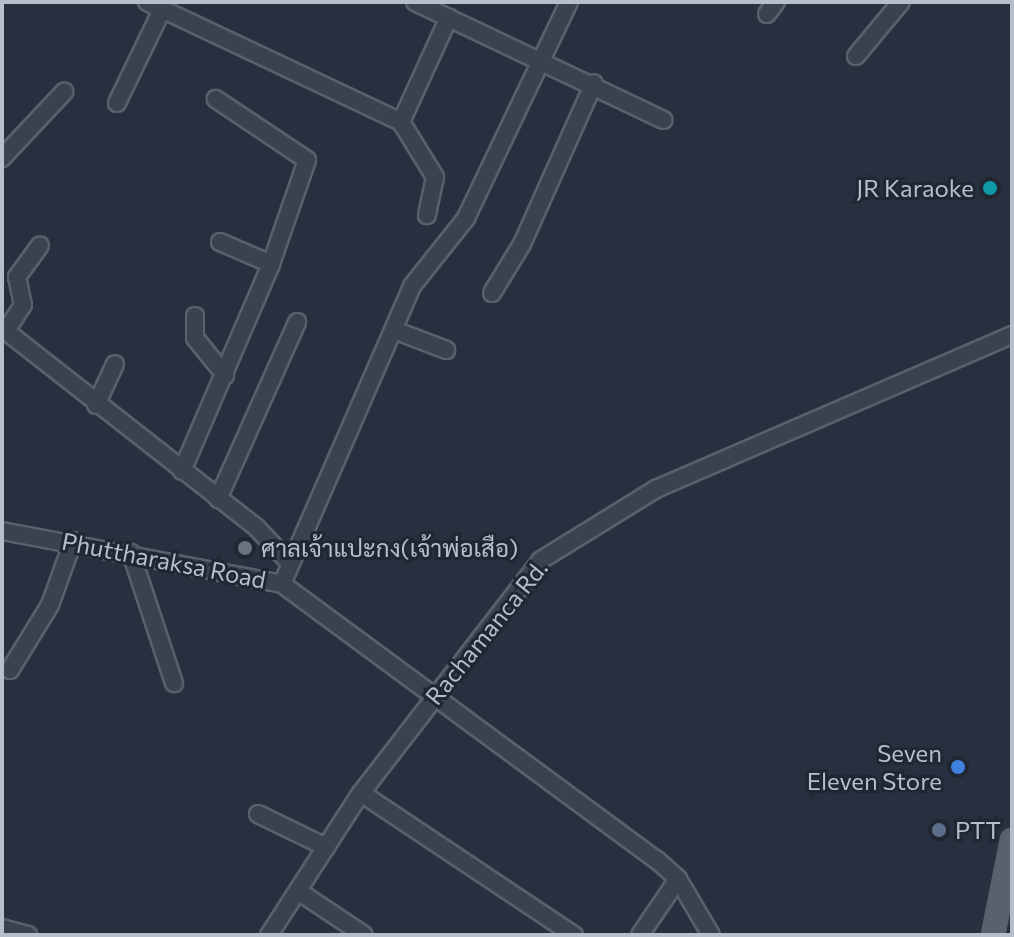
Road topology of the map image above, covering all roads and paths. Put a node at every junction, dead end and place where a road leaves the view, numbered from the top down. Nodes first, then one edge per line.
1 (415, 2) edge
2 (569, 2) edge
3 (901, 2) edge
4 (155, 4) edge
5 (449, 17) junction
6 (856, 56) dead end
7 (541, 57) junction
8 (594, 83) junction
9 (64, 92) dead end
10 (216, 99) dead end
11 (117, 103) dead end
12 (663, 120) dead end
13 (401, 122) junction
14 (2, 158) edge
15 (427, 215) dead end
16 (220, 242) dead end
17 (40, 245) dead end
18 (271, 264) junction
19 (492, 293) dead end
20 (195, 316) dead end
21 (297, 322) dead end
22 (4, 329) edge
23 (394, 330) junction
24 (1012, 335) edge
25 (446, 350) dead end
26 (115, 364) dead end
27 (225, 375) junction
28 (96, 405) junction
29 (182, 471) junction
30 (218, 499) junction
31 (2, 531) edge
32 (73, 541) junction
33 (131, 553) junction
34 (289, 562) junction
35 (282, 584) junction
36 (10, 670) dead end
37 (174, 683) dead end
38 (431, 699) junction
39 (361, 793) junction
40 (258, 814) dead end
41 (1012, 840) edge
42 (326, 847) junction
43 (678, 879) junction
44 (298, 891) junction
45 (2, 928) edge
46 (28, 935) edge
47 (269, 935) edge
48 (364, 935) edge
49 (574, 935) edge
50 (640, 935) edge
51 (711, 935) edge
52 (993, 935) edge

1 - 5 street
2 - 7 street
3 - 6 street
4 - 11 street
4 - 13 street
5 - 7 street
5 - 13 street
7 - 8 street
7 - 23 street
8 - 12 street
8 - 19 street
9 - 14 street
10 - 18 street
13 - 15 street
16 - 18 street
17 - 22 street
18 - 27 street
20 - 27 street
21 - 30 street
22 - 28 street
23 - 25 street
23 - 34 street
24 - 38 street, Rachamanca Rd.
26 - 28 street
27 - 29 street
28 - 29 street
29 - 30 street
30 - 34 street
31 - 32 street, Phuttharaksa Road
32 - 33 street, Phuttharaksa Road
32 - 36 street
33 - 35 street, Phuttharaksa Road
33 - 37 street
34 - 35 street
35 - 38 street, Phuttharaksa Road
38 - 39 street, Rachamanca Rd.
38 - 43 street, Phuttharaksa Road
39 - 42 street, Rachamanca Rd.
39 - 49 street
40 - 42 street
41 - 52 main road
42 - 44 street, Rachamanca Rd.
43 - 50 street
43 - 51 street
44 - 47 street, Rachamanca Rd.
44 - 48 street
45 - 46 street

